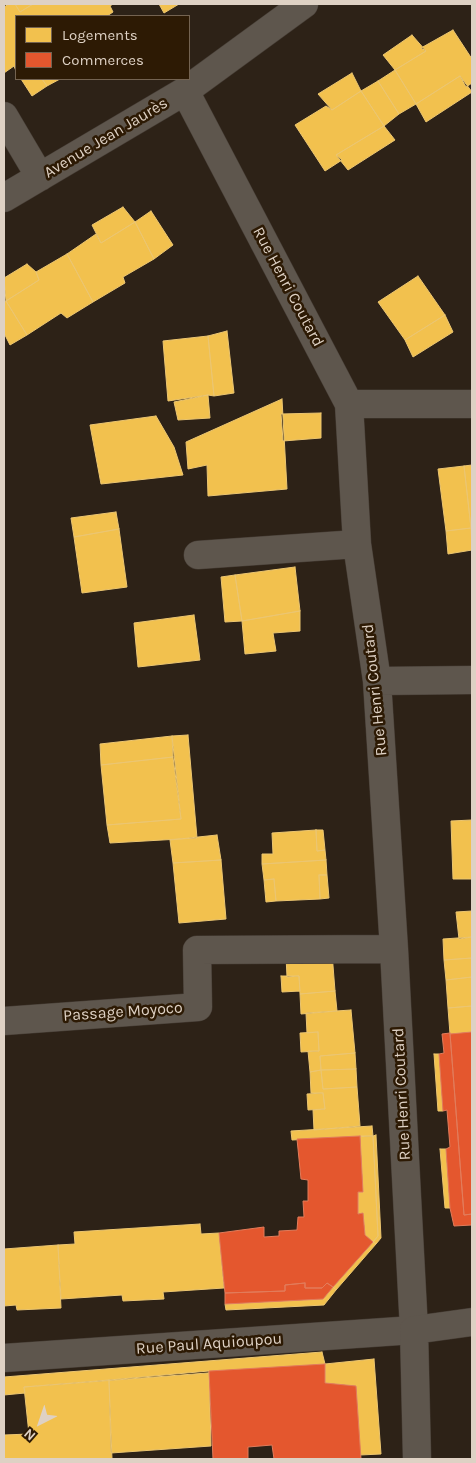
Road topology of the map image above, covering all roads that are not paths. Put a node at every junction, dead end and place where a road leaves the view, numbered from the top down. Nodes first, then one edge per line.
1 (304, 4) edge
2 (185, 90) junction
3 (4, 116) edge
4 (40, 177) junction
5 (4, 198) edge
6 (350, 404) junction
7 (472, 404) edge
8 (357, 544) junction
9 (198, 555) dead end
10 (472, 680) edge
11 (378, 681) junction
12 (394, 949) junction
13 (4, 1021) edge
14 (472, 1322) edge
15 (414, 1330) junction
16 (4, 1358) edge
17 (417, 1459) edge

1 - 2 street, Avenue Jean Jaurès
2 - 4 street, Avenue Jean Jaurès
2 - 6 street, Rue Henri Coutard
3 - 4 street
4 - 5 street, Avenue Jean Jaurès
6 - 7 street
6 - 8 street, Rue Henri Coutard
8 - 9 street
8 - 11 street, Rue Henri Coutard
10 - 11 street
11 - 12 street, Rue Henri Coutard
12 - 13 street, Passage Moyoco
12 - 15 street, Rue Henri Coutard
14 - 15 street, Rue Paul Aquioupou
15 - 16 street, Rue Paul Aquioupou
15 - 17 street, Rue Henri Coutard

